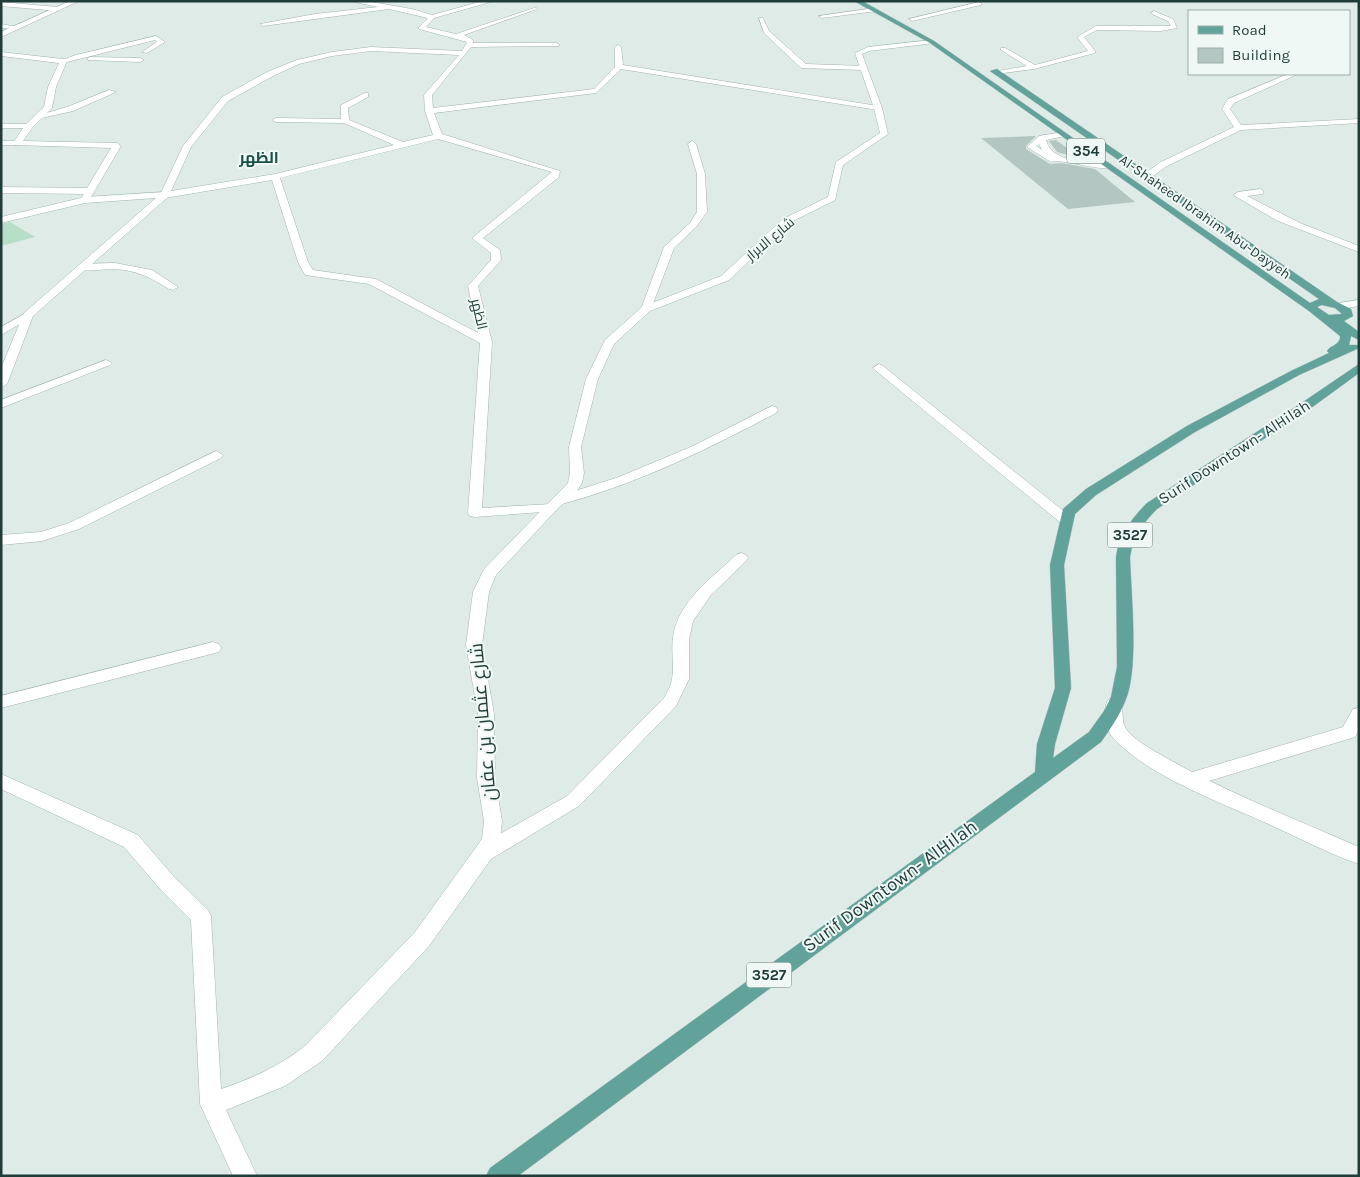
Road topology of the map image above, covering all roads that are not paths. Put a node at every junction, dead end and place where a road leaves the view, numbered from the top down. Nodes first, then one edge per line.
1 (76, 1) edge
2 (352, 1) edge
3 (491, 1) edge
4 (856, 1) edge
5 (1, 4) edge
6 (979, 4) dead end
7 (875, 6) edge
8 (387, 8) junction
9 (535, 8) dead end
10 (58, 9) junction
11 (1154, 13) dead end
12 (822, 16) dead end
13 (904, 16) junction
14 (432, 17) junction
15 (761, 19) dead end
16 (263, 24) dead end
17 (1, 26) edge
18 (15, 27) junction
19 (1, 35) edge
20 (456, 36) junction
21 (936, 39) junction
22 (557, 45) dead end
23 (618, 46) dead end
24 (466, 49) junction
25 (1003, 49) dead end
26 (145, 52) dead end
27 (1, 54) edge
28 (72, 58) junction
29 (140, 60) dead end
30 (63, 61) junction
31 (988, 67) dead end
32 (1034, 67) junction
33 (619, 68) junction
34 (863, 68) junction
35 (996, 72) junction
36 (1292, 75) edge
37 (112, 92) dead end
38 (365, 95) dead end
39 (878, 108) junction
40 (430, 111) junction
41 (37, 117) junction
42 (276, 120) dead end
43 (346, 121) junction
44 (1359, 121) edge
45 (1, 126) edge
46 (29, 126) junction
47 (1239, 128) junction
48 (1062, 134) junction
49 (438, 136) junction
50 (1, 143) edge
51 (17, 143) junction
52 (692, 144) dead end
53 (402, 145) junction
54 (1108, 166) junction
55 (1146, 176) junction
56 (275, 178) junction
57 (1, 190) edge
58 (90, 191) junction
59 (1260, 192) dead end
60 (166, 195) junction
61 (85, 200) junction
62 (1, 220) edge
63 (1359, 249) edge
64 (82, 268) junction
65 (173, 287) dead end
66 (1359, 303) edge
67 (1336, 304) junction
68 (646, 309) junction
69 (1312, 309) junction
70 (28, 315) junction
71 (1322, 316) junction
72 (1345, 316) edge
73 (1359, 328) edge
74 (1, 332) edge
75 (1359, 333) edge
76 (486, 342) junction
77 (1357, 343) edge
78 (106, 363) dead end
79 (879, 368) dead end
80 (1356, 369) edge
81 (1295, 373) junction
82 (1, 384) edge
83 (1, 404) edge
84 (772, 410) dead end
85 (216, 456) dead end
86 (555, 504) junction
87 (1066, 520) junction
88 (1, 540) edge
89 (741, 558) dead end
90 (213, 648) dead end
91 (1, 702) edge
92 (1114, 704) junction
93 (1359, 714) edge
94 (1043, 776) junction
95 (1189, 780) junction
96 (1, 781) edge
97 (484, 853) junction
98 (1359, 856) edge
99 (211, 1104) junction
100 (246, 1176) edge
101 (498, 1176) edge

1 - 10 street
2 - 8 street
3 - 14 street
4 - 7 main road, Al-Shaheed Ibrahim Abu-Dayyeh / 354
5 - 10 street
6 - 13 street
7 - 12 street
7 - 13 main road, Al-Shaheed Ibrahim Abu-Dayyeh / 354
7 - 21 main road, Al-Shaheed Ibrahim Abu-Dayyeh / 354
8 - 14 street
8 - 16 street
9 - 20 street
10 - 18 street
11 - 32 street
13 - 21 main road, Al-Shaheed Ibrahim Abu-Dayyeh / 354
14 - 20 street
15 - 34 street
17 - 18 street
18 - 19 street
20 - 24 street
21 - 34 street
21 - 48 main road, Al-Shaheed Ibrahim Abu-Dayyeh / 354
22 - 24 street
23 - 33 street
24 - 40 street
24 - 60 street
25 - 32 street
26 - 28 street
27 - 30 street
28 - 29 street
28 - 30 street
30 - 41 street
31 - 35 main road, Al-Shaheed Ibrahim Abu-Dayyeh / 354
32 - 35 street
33 - 39 street
33 - 40 street
34 - 39 street, شارع الابرار
35 - 55 main road, Al-Shaheed Ibrahim Abu-Dayyeh / 354
36 - 47 street
37 - 41 street
38 - 43 street
39 - 68 street, شارع الابرار
40 - 49 street
41 - 46 street
42 - 43 street
43 - 53 street
44 - 47 street
45 - 46 street
46 - 51 street
47 - 55 street
48 - 54 main road, Al-Shaheed Ibrahim Abu-Dayyeh / 354
48 - 54 street
49 - 53 street
49 - 76 street, الظهر
50 - 51 street
51 - 58 street
52 - 68 street
53 - 56 street
54 - 69 main road, Al-Shaheed Ibrahim Abu-Dayyeh / 354
55 - 67 main road, Al-Shaheed Ibrahim Abu-Dayyeh / 354
56 - 60 street
56 - 76 street, الظهر
57 - 58 street
58 - 61 street
59 - 63 street
60 - 61 street
60 - 64 street
61 - 62 street
64 - 65 street
64 - 70 street
66 - 67 street
67 - 69 main road
67 - 72 main road, 354
68 - 86 street, شارع عثمان بن عفان
69 - 71 main road, 354
70 - 74 street
70 - 82 street
71 - 72 main road, 354
71 - 81 main road
72 - 73 main road, 354
72 - 75 main road, 354
72 - 77 main road, 354
76 - 86 street
77 - 81 main road
78 - 83 street
79 - 87 street
80 - 92 main road, Surif Downtown- AlHilah / 3527
81 - 87 main road, Surif Downtown- AlHilah
84 - 86 street
85 - 88 street
86 - 97 street, شارع عثمان بن عفان
87 - 94 main road, Surif Downtown- AlHilah
89 - 97 street
90 - 91 street
92 - 94 main road, Surif Downtown- AlHilah / 3527
92 - 95 street
93 - 95 street
94 - 101 main road, Surif Downtown- AlHilah / 3527
95 - 98 street
96 - 99 street
97 - 99 street, شارع عثمان بن عفان
99 - 100 street

